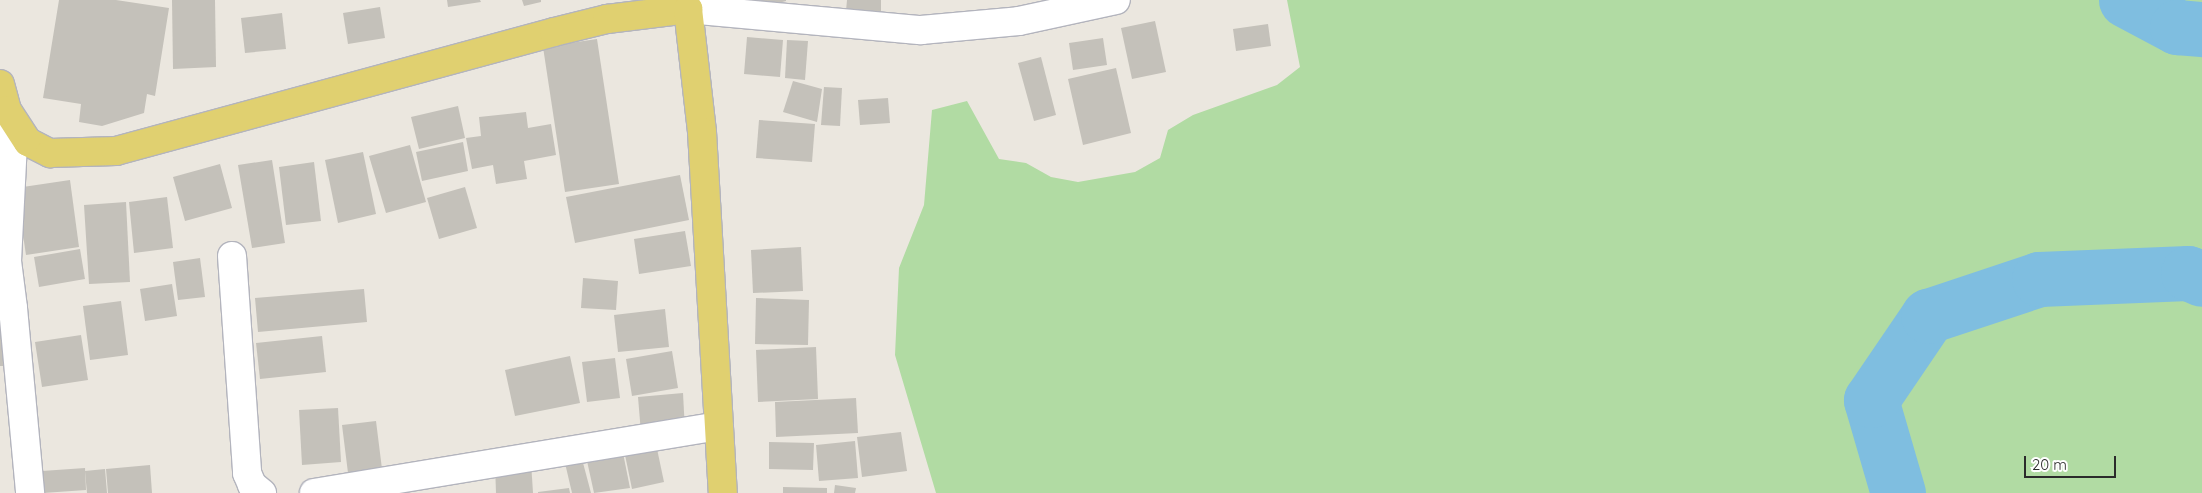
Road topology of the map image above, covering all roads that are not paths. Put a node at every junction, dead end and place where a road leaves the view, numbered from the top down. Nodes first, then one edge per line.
1 (1116, 0) edge
2 (688, 5) edge
3 (0, 84) edge
4 (14, 122) junction
5 (232, 256) dead end
6 (4, 262) edge
7 (718, 426) junction
8 (30, 493) edge
9 (262, 493) edge
10 (314, 493) edge
11 (723, 493) edge

1 - 2 street
2 - 4 main road
2 - 7 main road
3 - 4 main road
4 - 6 street
5 - 9 street
6 - 8 street
7 - 10 street
7 - 11 main road

